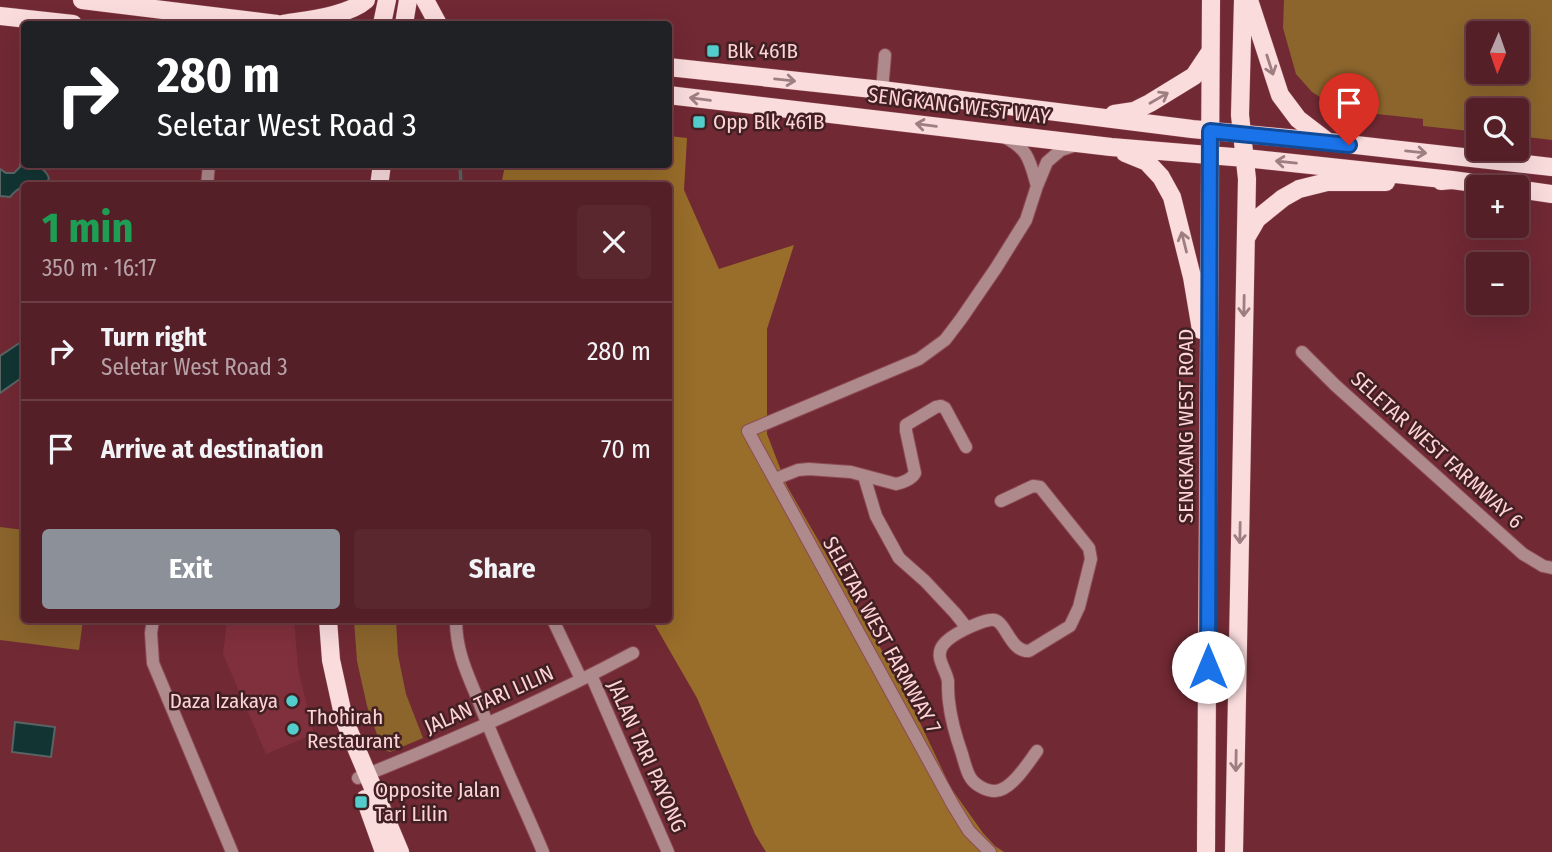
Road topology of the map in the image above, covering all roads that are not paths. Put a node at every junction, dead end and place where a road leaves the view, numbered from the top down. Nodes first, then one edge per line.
1 (82, 0) edge
2 (366, 0) edge
3 (387, 0) edge
4 (408, 0) edge
5 (425, 0) edge
6 (1210, 0) edge
7 (1243, 0) edge
8 (1250, 0) edge
9 (0, 16) edge
10 (46, 21) edge
11 (253, 21) edge
12 (301, 21) edge
13 (383, 21) edge
14 (404, 21) edge
15 (436, 21) edge
16 (1210, 52) junction
17 (885, 55) dead end
18 (672, 67) edge
19 (882, 90) junction
20 (672, 95) edge
21 (1094, 117) junction
22 (1210, 131) junction
23 (994, 133) junction
24 (1242, 135) junction
25 (1329, 142) junction
26 (1081, 143) junction
27 (1111, 147) junction
28 (1210, 155) junction
29 (1245, 158) junction
30 (1552, 167) edge
31 (1452, 180) junction
32 (1466, 182) edge
33 (1037, 186) junction
34 (1529, 191) edge
35 (1552, 194) edge
36 (1246, 238) junction
37 (1302, 352) dead end
38 (1209, 382) junction
39 (966, 447) dead end
40 (864, 476) junction
41 (775, 479) junction
42 (1001, 501) dead end
43 (1552, 568) edge
44 (153, 623) edge
45 (320, 623) edge
46 (328, 623) edge
47 (456, 623) edge
48 (555, 623) edge
49 (967, 628) junction
50 (633, 653) dead end
51 (586, 677) junction
52 (487, 723) junction
53 (1037, 751) dead end
54 (362, 776) junction
55 (232, 852) edge
56 (384, 852) edge
57 (400, 852) edge
58 (543, 852) edge
59 (668, 852) edge
60 (990, 852) edge
61 (1206, 852) edge
62 (1234, 852) edge

1 - 11 main road
2 - 12 main road
3 - 13 main road
4 - 14 main road
5 - 15 main road
6 - 16 main road, SENGKANG WEST ROAD
7 - 24 main road
8 -> 25 main road
9 - 10 main road
21 -> 16 main road
16 - 22 main road, SENGKANG WEST ROAD
17 - 19 street
18 -> 19 main road, SENGKANG WEST WAY
19 - 21 main road, SENGKANG WEST WAY
23 -> 20 main road, SENGKANG WEST WAY
21 - 22 main road, SENGKANG WEST WAY
22 - 24 main road, SENGKANG WEST WAY
22 - 28 main road, SENGKANG WEST ROAD
23 - 26 main road, SENGKANG WEST WAY
23 - 33 street
24 - 25 main road, SENGKANG WEST WAY
24 - 29 main road
25 -> 30 main road, SENGKANG WEST WAY
26 - 27 main road, SENGKANG WEST WAY
26 - 33 street
27 - 28 main road, SENGKANG WEST WAY
38 -> 27 main road
28 - 29 main road, SENGKANG WEST WAY
28 - 38 main road, SENGKANG WEST ROAD
31 -> 29 main road, SENGKANG WEST WAY
29 - 36 main road
31 - 32 main road
31 - 36 main road
33 - 41 street, SELETAR WEST FARMWAY 7
34 - 35 main road
36 -> 62 main road
37 - 43 street, SELETAR WEST FARMWAY 6
38 - 61 main road, SENGKANG WEST ROAD
39 - 40 street
40 - 41 street
40 - 49 street
41 - 60 street, SELETAR WEST FARMWAY 7
42 - 49 street
44 - 55 street
45 - 54 main road
46 - 54 main road
47 - 52 street
48 - 51 street, JALAN TARI PAYONG
49 - 53 street
50 - 51 street, JALAN TARI LILIN
51 - 52 street, JALAN TARI LILIN
51 - 59 street, JALAN TARI PAYONG
52 - 54 street, JALAN TARI LILIN
52 - 58 street
54 - 56 main road
54 - 57 main road

